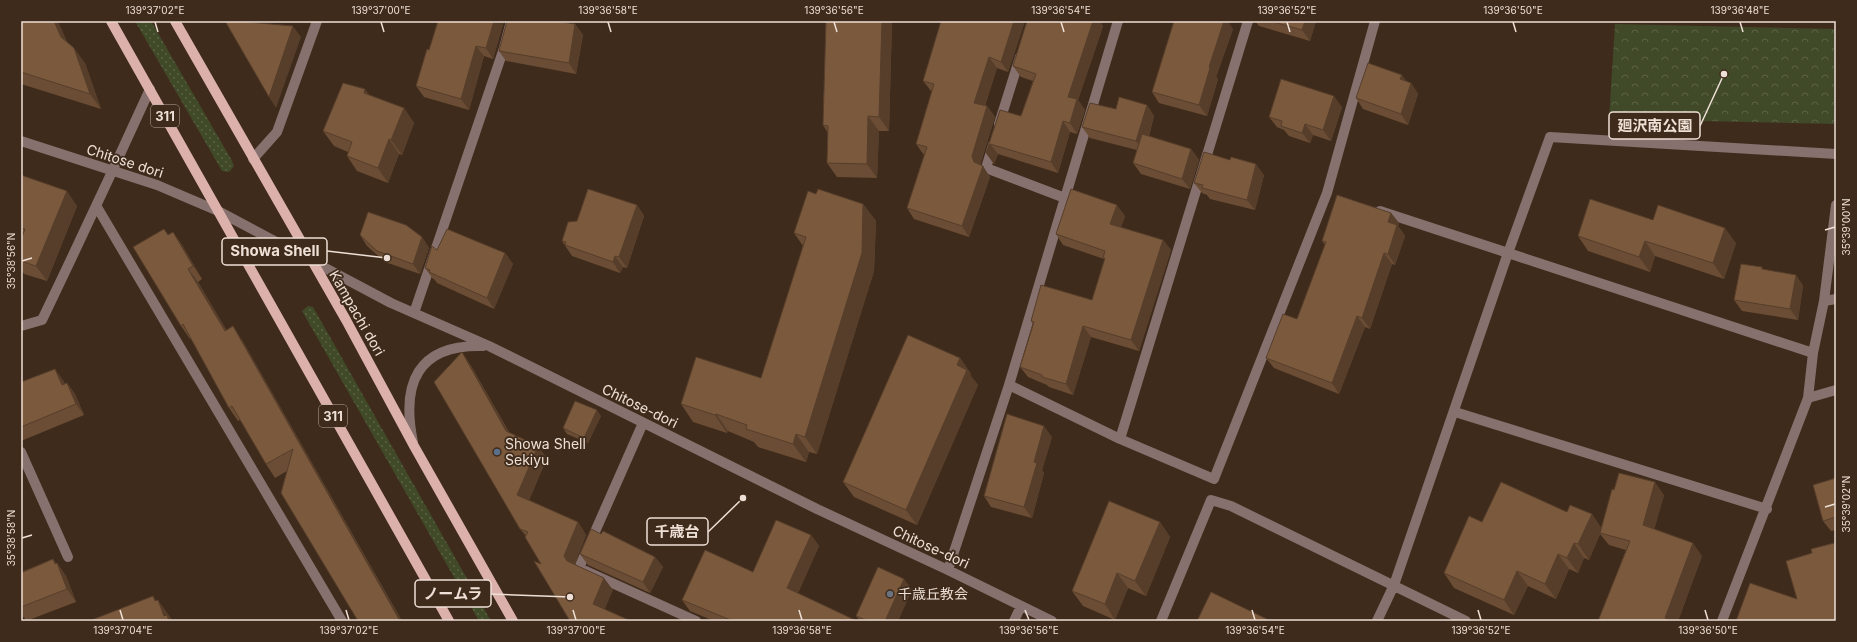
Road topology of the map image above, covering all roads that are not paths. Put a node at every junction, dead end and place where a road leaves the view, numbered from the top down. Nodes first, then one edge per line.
1 (111, 21) edge
2 (175, 21) edge
3 (317, 21) edge
4 (512, 21) edge
5 (1118, 21) edge
6 (1248, 21) edge
7 (1375, 21) edge
8 (1022, 50) edge
9 (150, 89) junction
10 (21, 141) edge
11 (1836, 154) edge
12 (254, 159) junction
13 (111, 172) junction
14 (1065, 198) junction
15 (1836, 205) edge
16 (97, 207) junction
17 (1372, 208) edge
18 (218, 211) junction
19 (1508, 253) junction
20 (310, 259) junction
21 (1836, 299) edge
22 (1824, 301) junction
23 (414, 313) junction
24 (21, 326) edge
25 (489, 346) junction
26 (1813, 353) junction
27 (1009, 385) junction
28 (1836, 390) edge
29 (1808, 398) junction
30 (1455, 412) junction
31 (643, 423) junction
32 (1120, 439) junction
33 (414, 446) junction
34 (21, 452) edge
35 (1766, 509) junction
36 (68, 557) dead end
37 (948, 570) junction
38 (1394, 586) junction
39 (1021, 606) junction
40 (342, 621) edge
41 (449, 621) edge
42 (513, 621) edge
43 (696, 621) edge
44 (1014, 621) edge
45 (1052, 621) edge
46 (1162, 621) edge
47 (1377, 621) edge
48 (1466, 621) edge
49 (1722, 621) edge

1 - 9 main road, 311
2 - 12 main road, Kampachi dori
3 - 12 street
4 - 23 street
5 - 14 street
6 - 32 street
7 - 32 street
8 - 14 street
9 - 13 street
9 - 18 main road, 311
10 - 13 street, Chitose dori
11 - 19 street
12 - 20 main road, Kampachi dori
13 - 16 street
13 - 18 street, Chitose dori
14 - 27 street
15 - 22 street
16 - 24 street
16 - 40 street
17 - 19 street
18 - 20 street, Chitose-dori
18 - 41 main road, 311
19 - 26 street
19 - 30 street
20 - 23 street, Chitose-dori
20 - 33 main road, Kampachi dori
21 - 22 street
22 - 26 street
23 - 25 street, Chitose-dori
25 - 31 street, Chitose-dori
25 - 33 street
26 - 29 street
27 - 32 street
27 - 37 street
28 - 29 street
29 - 35 street
30 - 35 street
30 - 38 street
31 - 37 street, Chitose-dori
31 - 43 street
33 - 42 main road, Kampachi dori
34 - 36 street
35 - 49 street
37 - 39 street, Chitose-dori
38 - 46 street
38 - 47 street
38 - 48 street
39 - 44 street
39 - 45 street, Chitose-dori

